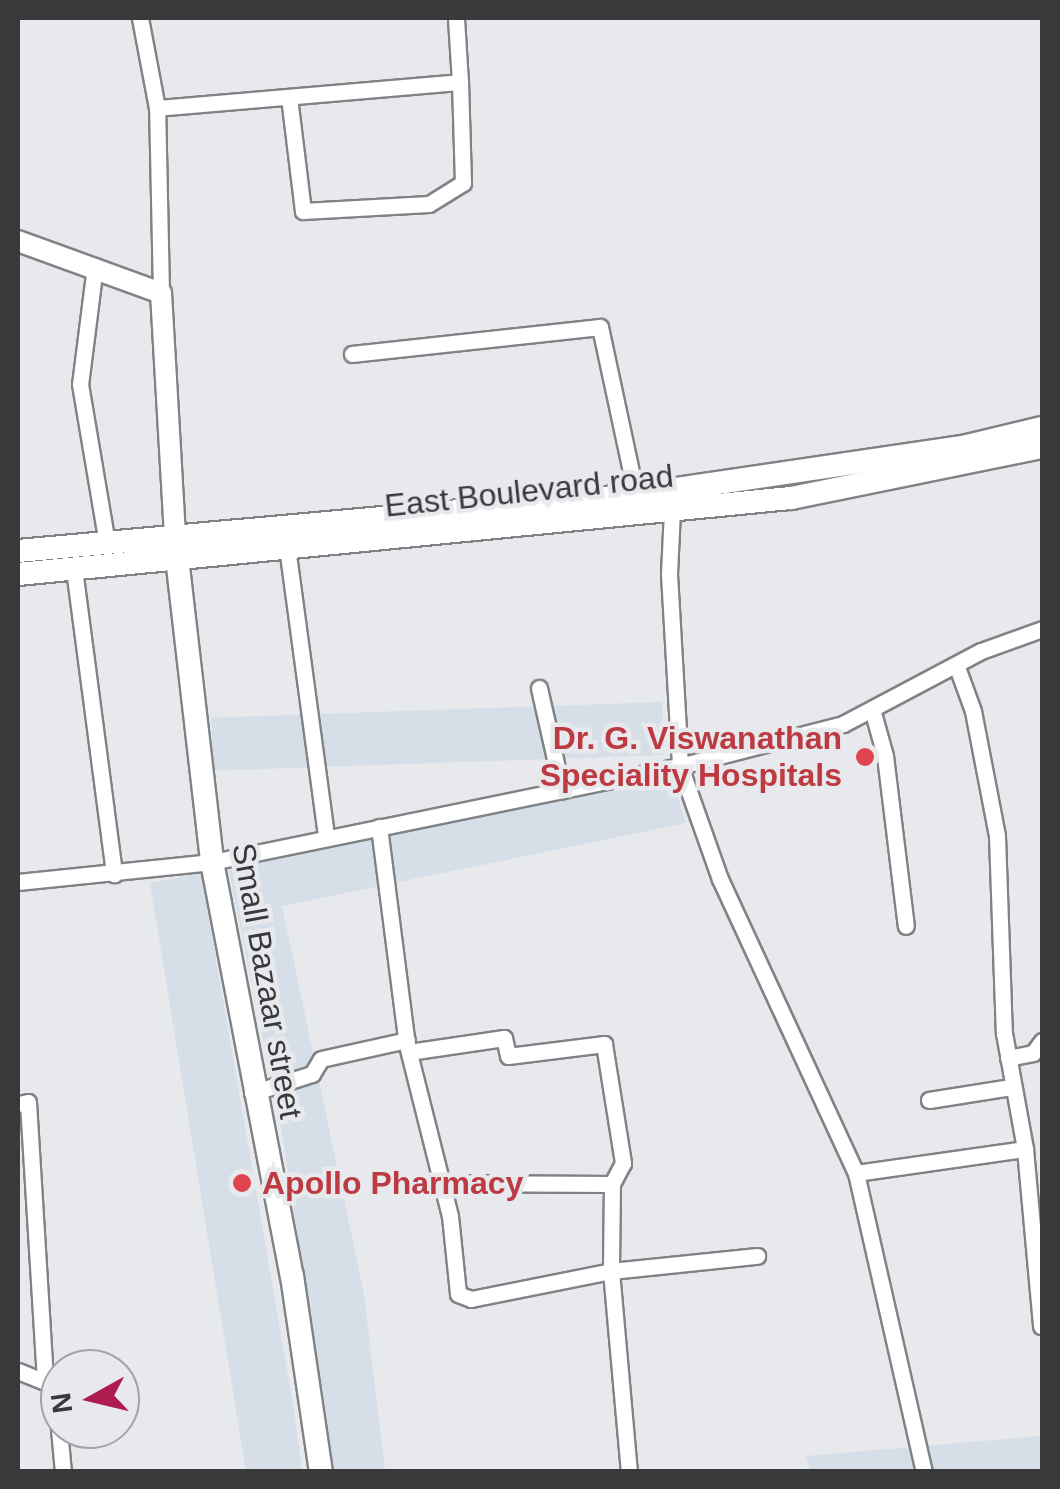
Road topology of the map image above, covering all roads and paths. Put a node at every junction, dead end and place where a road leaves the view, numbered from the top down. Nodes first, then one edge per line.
1 (140, 18) edge
2 (456, 18) edge
3 (460, 82) junction
4 (289, 97) junction
5 (157, 108) junction
6 (18, 240) edge
7 (95, 266) junction
8 (160, 293) junction
9 (352, 354) dead end
10 (1042, 428) edge
11 (1042, 447) edge
12 (636, 495) junction
13 (672, 510) junction
14 (107, 544) junction
15 (286, 547) junction
16 (176, 548) junction
17 (18, 551) edge
18 (74, 569) junction
19 (18, 574) edge
20 (1042, 628) edge
21 (957, 667) junction
22 (539, 688) dead end
23 (872, 708) junction
24 (680, 766) junction
25 (562, 790) junction
26 (379, 826) junction
27 (326, 835) junction
28 (212, 862) junction
29 (114, 874) junction
30 (18, 882) edge
31 (906, 926) dead end
32 (1042, 1041) edge
33 (408, 1046) junction
34 (1008, 1058) junction
35 (1011, 1086) junction
36 (252, 1093) junction
37 (929, 1100) dead end
38 (18, 1104) edge
39 (1025, 1149) junction
40 (856, 1172) junction
41 (440, 1183) junction
42 (612, 1184) junction
43 (757, 1256) dead end
44 (611, 1272) junction
45 (1041, 1326) edge
46 (43, 1349) edge
47 (321, 1472) edge
48 (630, 1472) edge
49 (924, 1472) edge

1 - 5 street
2 - 3 street
3 - 4 street
3 - 4 street
4 - 5 street
5 - 8 street
6 - 7 street
7 - 8 street
7 - 14 street
8 - 16 street
9 - 12 street
10 - 12 main road
11 - 13 main road, East Boulevard road
12 - 16 main road
13 - 15 main road, East Boulevard road
13 - 24 street
14 - 16 main road
14 - 17 main road
15 - 16 main road, East Boulevard road
15 - 27 street
16 - 18 main road, East Boulevard road
16 - 28 main road, Small Bazaar street
18 - 19 main road, East Boulevard road
18 - 29 street
20 - 21 street
21 - 23 street
21 - 34 street
22 - 25 street
23 - 24 street
23 - 31 street
24 - 25 street
24 - 40 street
25 - 26 street
26 - 27 street
26 - 33 street
27 - 28 street
28 - 29 street
28 - 36 main road, Small Bazaar street
29 - 30 street
32 - 34 street
33 - 36 street
33 - 41 street
33 - 42 street
34 - 35 street
35 - 37 street
35 - 39 street
36 - 47 main road, Small Bazaar street
38 - 46 street
39 - 40 street
39 - 45 street
40 - 49 street
41 - 42 street
41 - 44 street
42 - 44 street
43 - 44 street
44 - 48 street

